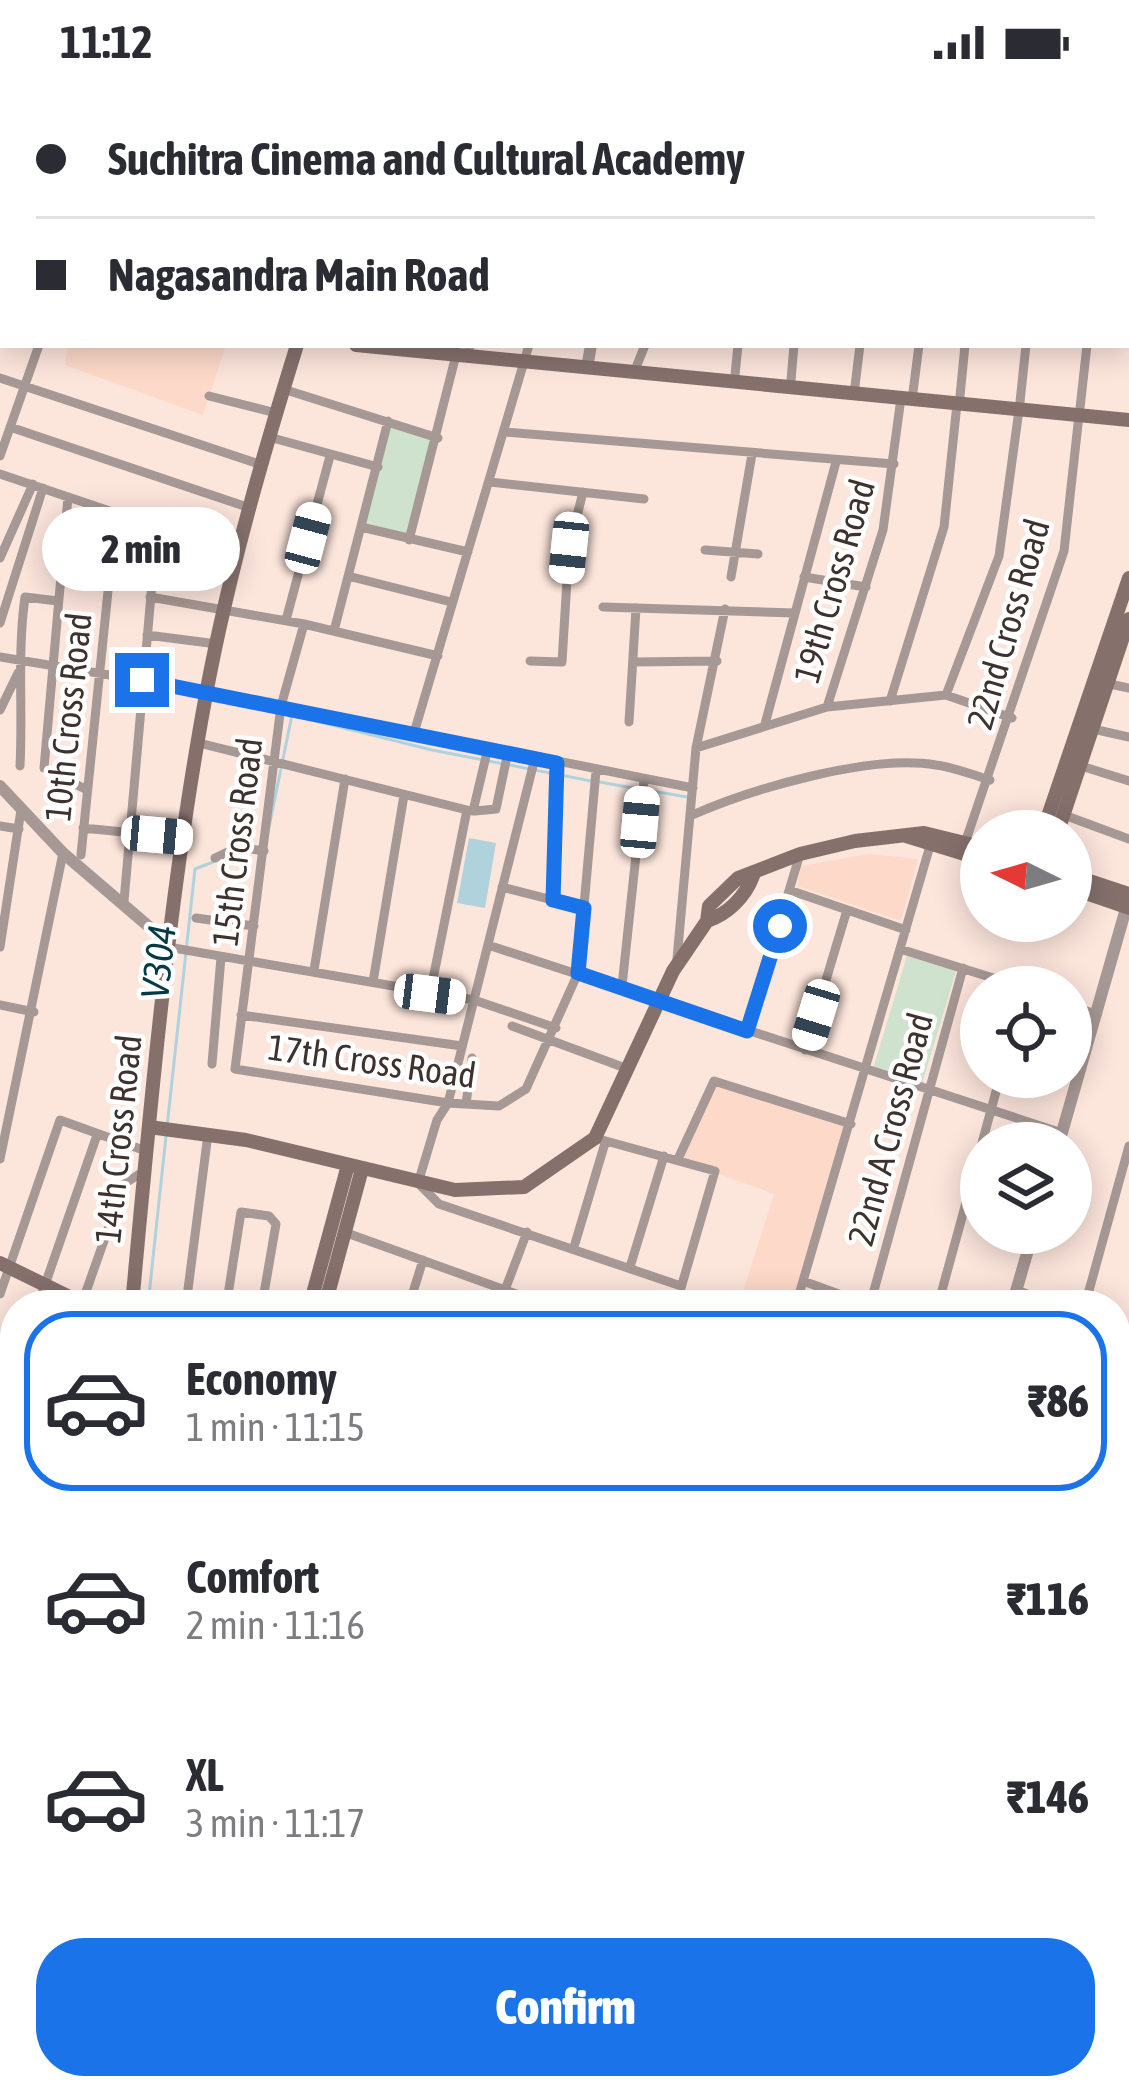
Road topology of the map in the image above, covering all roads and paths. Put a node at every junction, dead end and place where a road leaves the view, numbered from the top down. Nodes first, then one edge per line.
1 (38, 348) edge
2 (296, 348) edge
3 (421, 348) edge
4 (644, 348) edge
5 (738, 348) edge
6 (794, 348) edge
7 (860, 348) edge
8 (918, 348) edge
9 (965, 348) edge
10 (1026, 348) edge
11 (1087, 348) edge
12 (465, 350) edge
13 (527, 354) edge
14 (589, 358) edge
15 (637, 365) junction
16 (735, 375) junction
17 (0, 378) edge
18 (790, 380) junction
19 (28, 384) junction
20 (855, 386) junction
21 (284, 389) junction
22 (907, 395) junction
23 (209, 396) dead end
24 (959, 400) junction
25 (1019, 406) junction
26 (1080, 411) junction
27 (276, 413) junction
28 (1129, 416) edge
29 (388, 422) junction
30 (10, 427) junction
31 (505, 432) junction
32 (269, 437) junction
33 (438, 437) junction
34 (752, 454) junction
35 (0, 456) edge
36 (330, 456) junction
37 (836, 463) junction
38 (894, 464) junction
39 (262, 465) junction
40 (378, 467) junction
41 (0, 474) edge
42 (490, 482) junction
43 (38, 486) junction
44 (583, 492) junction
45 (68, 496) junction
46 (644, 499) dead end
47 (250, 508) junction
48 (116, 513) junction
49 (157, 527) junction
50 (361, 527) junction
51 (409, 540) junction
52 (705, 550) dead end
53 (468, 552) junction
54 (736, 552) junction
55 (237, 554) junction
56 (758, 554) dead end
57 (0, 558) edge
58 (153, 565) junction
59 (231, 575) junction
60 (348, 576) junction
61 (731, 577) dead end
62 (804, 578) junction
63 (1129, 578) edge
64 (866, 587) junction
65 (10, 596) junction
66 (25, 597) junction
67 (150, 597) junction
68 (58, 601) junction
69 (452, 602) junction
70 (224, 608) junction
71 (603, 608) dead end
72 (636, 608) junction
73 (725, 609) junction
74 (795, 613) junction
75 (1129, 619) edge
76 (286, 620) junction
77 (0, 623) edge
78 (304, 623) junction
79 (334, 631) junction
80 (146, 635) junction
81 (217, 644) junction
82 (438, 656) junction
83 (0, 657) edge
84 (16, 660) junction
85 (530, 661) dead end
86 (717, 661) junction
87 (633, 662) junction
88 (53, 666) junction
89 (18, 673) junction
90 (98, 673) junction
91 (142, 680) junction
92 (1102, 682) junction
93 (1129, 688) edge
94 (207, 692) junction
95 (946, 695) junction
96 (890, 701) junction
97 (280, 706) junction
98 (827, 707) junction
99 (0, 710) edge
100 (1012, 718) junction
101 (629, 722) dead end
102 (765, 724) junction
103 (1093, 729) junction
104 (414, 734) junction
105 (1129, 737) edge
106 (199, 743) junction
107 (488, 748) junction
108 (696, 748) junction
109 (508, 752) junction
110 (535, 758) junction
111 (275, 762) junction
112 (557, 763) junction
113 (20, 766) dead end
114 (1081, 766) junction
115 (596, 778) junction
116 (345, 779) junction
117 (644, 780) junction
118 (990, 780) junction
119 (1129, 782) edge
120 (0, 786) edge
121 (693, 788) junction
122 (87, 790) junction
123 (404, 796) junction
124 (22, 807) junction
125 (982, 810) edge
126 (1051, 810) edge
127 (1066, 810) edge
128 (471, 811) junction
129 (690, 816) junction
130 (1092, 825) edge
131 (0, 826) edge
132 (83, 828) junction
133 (19, 829) junction
134 (130, 833) junction
135 (184, 838) junction
136 (1129, 839) edge
137 (265, 840) junction
138 (932, 840) junction
139 (960, 843) edge
140 (960, 851) edge
141 (63, 853) junction
142 (800, 854) junction
143 (81, 855) dead end
144 (215, 858) dead end
145 (1092, 885) edge
146 (502, 887) junction
147 (792, 891) junction
148 (1092, 893) edge
149 (553, 900) junction
150 (124, 901) junction
151 (1128, 902) edge
152 (3, 907) edge
153 (584, 908) junction
154 (847, 910) junction
155 (196, 918) dead end
156 (682, 918) junction
157 (705, 924) junction
158 (254, 926) junction
159 (906, 930) junction
160 (488, 945) junction
161 (0, 947) edge
162 (177, 948) junction
163 (900, 949) junction
164 (220, 957) junction
165 (250, 959) junction
166 (960, 967) edge
167 (676, 968) junction
168 (314, 970) junction
169 (578, 973) junction
170 (960, 979) edge
171 (373, 982) junction
172 (622, 986) junction
173 (430, 994) junction
174 (662, 998) junction
175 (474, 1000) junction
176 (0, 1005) edge
177 (34, 1012) junction
178 (1092, 1013) edge
179 (242, 1015) junction
180 (1097, 1015) junction
181 (512, 1026) dead end
182 (556, 1028) junction
183 (747, 1031) junction
184 (550, 1040) junction
185 (462, 1046) junction
186 (805, 1050) junction
187 (472, 1058) dead end
188 (212, 1064) dead end
189 (235, 1069) joint
190 (868, 1069) junction
191 (628, 1070) junction
192 (929, 1090) junction
193 (995, 1098) edge
194 (448, 1103) junction
195 (466, 1104) junction
196 (992, 1110) junction
197 (989, 1122) edge
198 (1022, 1122) edge
199 (1066, 1122) edge
200 (851, 1124) junction
201 (161, 1128) junction
202 (208, 1134) junction
203 (98, 1135) junction
204 (600, 1141) junction
205 (1129, 1146) edge
206 (146, 1151) junction
207 (664, 1156) junction
208 (0, 1159) edge
209 (678, 1160) junction
210 (347, 1165) junction
211 (144, 1171) junction
212 (418, 1184) junction
213 (960, 1225) edge
214 (344, 1232) junction
215 (527, 1232) junction
216 (574, 1247) junction
217 (1027, 1254) edge
218 (423, 1260) junction
219 (6, 1265) edge
220 (629, 1267) junction
221 (802, 1281) junction
222 (45, 1285) junction
223 (681, 1286) junction
224 (43, 1290) edge
225 (51, 1290) edge
226 (89, 1290) edge
227 (133, 1290) edge
228 (188, 1290) edge
229 (229, 1290) edge
230 (264, 1290) edge
231 (314, 1290) edge
232 (329, 1290) edge
233 (414, 1290) edge
234 (505, 1290) joint
235 (680, 1290) edge
236 (800, 1290) edge
237 (827, 1290) edge
238 (873, 1290) edge
239 (942, 1290) edge
240 (1016, 1290) edge
241 (1089, 1290) edge

1 - 19 street
2 - 21 main road, 14th Cross Road
3 - 12 main road
4 - 15 street
5 - 16 street
6 - 18 street
7 - 20 street
8 - 22 street, 19th Cross Road
9 - 24 street
10 - 25 street
11 - 26 street, 22nd Cross Road
12 - 13 main road
12 - 33 street
13 - 14 main road
13 - 31 street
14 - 15 main road
14 - 22 main road
15 - 16 main road
16 - 18 main road
17 - 19 street
18 - 20 main road
19 - 30 street
19 - 39 street
20 - 22 main road
21 - 27 main road, 14th Cross Road
21 - 29 street
22 - 24 main road
22 - 38 street, 19th Cross Road
23 - 27 street
24 - 25 main road
24 - 96 street
25 - 26 main road
25 - 95 street
26 - 28 main road
26 - 100 street, 22nd Cross Road
27 - 32 main road, 14th Cross Road
29 - 33 street
29 - 40 street
30 - 35 street
30 - 47 street
31 - 34 street
31 - 42 street
32 - 36 street
32 - 39 main road, 14th Cross Road
33 - 51 street
34 - 37 street
34 - 54 street
36 - 40 street
36 - 76 street
37 - 38 street
37 - 62 street
38 - 64 street, 19th Cross Road
39 - 47 main road, 14th Cross Road
40 - 50 street
41 - 43 street
42 - 44 street
42 - 53 street
43 - 45 street
43 - 57 street
43 - 65 street
44 - 46 street
44 - 85 street
45 - 48 street
45 - 68 street
47 - 55 main road, 14th Cross Road
48 - 49 street
48 - 90 street, 10th Cross Road
49 - 55 street
49 - 58 street, 10th Cross Road
50 - 51 street
50 - 60 street
51 - 53 street
52 - 54 street
53 - 69 street
54 - 56 street
54 - 61 street
55 - 59 main road, 14th Cross Road
58 - 59 street
58 - 67 street, 10th Cross Road
59 - 70 main road, 14th Cross Road
60 - 69 street
60 - 79 street
62 - 64 street
62 - 74 street
63 - 92 main road
64 - 98 street, 19th Cross Road
65 - 66 street
65 - 77 street
66 - 68 street
66 - 84 street
67 - 70 street
67 - 80 street, 10th Cross Road
68 - 88 street
69 - 82 street
70 - 76 street
70 - 81 main road, 14th Cross Road
71 - 72 street
72 - 73 street
72 - 87 street
73 - 74 street
73 - 86 street
74 - 102 street
75 - 92 main road
76 - 78 street
78 - 79 street
78 - 97 street, 15th Cross Road
79 - 82 street
80 - 81 street
80 - 91 street, 10th Cross Road
81 - 94 main road, 14th Cross Road
82 - 104 street
83 - 84 street
84 - 88 street
84 - 89 street
86 - 87 street
86 - 108 street
87 - 101 street
88 - 90 street
88 - 122 street
89 - 99 street
89 - 113 street
90 - 91 street
90 - 122 street, 10th Cross Road
91 - 94 street
91 - 134 street, 10th Cross Road
92 - 93 street
92 - 103 main road
92 - 126 main road
94 - 97 street
94 - 106 main road, 14th Cross Road
95 - 96 street
95 - 100 street
96 - 98 street
97 - 104 street
97 - 111 street, 15th Cross Road
98 - 102 street
100 - 118 street, 22nd Cross Road
102 - 108 street
103 - 105 street
103 - 114 main road
104 - 107 street
106 - 111 street
106 - 135 main road, 14th Cross Road
107 - 109 street
107 - 128 street
108 - 121 street
109 - 110 street
109 - 128 street
110 - 112 street
110 - 146 street
111 - 116 street
111 - 137 street, 15th Cross Road
112 - 115 street
112 - 149 street
114 - 119 street
114 - 127 main road
115 - 117 street
115 - 153 street, 17th Cross Road
116 - 123 street
116 - 168 street
117 - 121 street
117 - 172 street
118 - 125 street, 22nd Cross Road
118 - 129 street
120 - 124 street
121 - 129 street
122 - 132 street, 10th Cross Road
123 - 128 street
123 - 171 street
124 - 133 street
124 - 141 street
128 - 173 street
129 - 156 street
130 - 136 street
131 - 133 street
132 - 134 street
132 - 143 street, 10th Cross Road
133 - 152 street
134 - 135 street
134 - 150 street, 10th Cross Road
135 - 162 main road, 14th Cross Road
137 - 144 street
137 - 158 street, 15th Cross Road
138 - 139 main road
138 - 140 main road
138 - 142 main road
138 - 159 street
141 - 150 street
141 - 177 street
142 - 147 street
142 - 157 main road
145 - 151 main road
146 - 149 street
146 - 160 street
147 - 154 street
147 - 183 street
148 - 151 main road
149 - 153 street
150 - 162 street
151 - 180 street
152 - 161 street
153 - 169 street, 17th Cross Road
154 - 159 street
154 - 186 street
155 - 158 street
156 - 157 street
156 - 167 street
157 - 167 main road
158 - 165 street, 15th Cross Road
159 - 163 street
160 - 169 street
160 - 175 street
162 - 164 street
162 - 201 main road, 14th Cross Road
163 - 166 street
163 - 190 street
164 - 165 street
164 - 188 street
165 - 168 street
165 - 179 street, 15th Cross Road
167 - 174 main road
168 - 171 street
169 - 172 street
169 - 182 street, 17th Cross Road
170 - 192 street, 22nd A Cross Road
171 - 173 street
172 - 174 street
173 - 175 street
174 - 183 street
174 - 191 main road
175 - 182 street
175 - 185 street
176 - 177 street
177 - 208 street
178 - 180 street
179 - 185 street
179 - 189 street, 15th Cross Road
180 - 199 street
181 - 184 street
182 - 184 street, 17th Cross Road
183 - 186 street
184 - 191 street
184 - 195 street, 17th Cross Road
185 - 194 street
186 - 190 street
187 - 195 street
189 - 194 street, 17th Cross Road
190 - 192 street
190 - 200 street
191 - 204 main road
192 - 196 street
192 - 238 street, 22nd A Cross Road
193 - 196 street
194 - 195 street, 17th Cross Road
194 - 212 street
196 - 197 street
196 - 198 street
200 - 209 street
200 - 221 street
201 - 202 main road
201 - 206 main road, 14th Cross Road
202 - 210 main road
202 - 228 street
203 - 206 street
203 - 219 street
203 - 222 street
204 - 207 street
204 - 212 main road
204 - 216 street
205 - 241 street
206 - 211 main road, 14th Cross Road
207 - 209 street
207 - 220 street
209 - 223 street
210 - 212 main road
210 - 214 main road
210 - 231 main road
211 - 226 street
211 - 227 main road, 14th Cross Road
212 - 215 street
213 - 239 street
214 - 218 street
214 - 232 main road
215 - 216 street
215 - 234 street
216 - 220 street
217 - 240 street
218 - 233 street
218 - 234 street
219 - 222 main road
220 - 223 street
221 - 236 street
221 - 237 street
222 - 224 street
222 - 225 main road
223 - 235 street
229 - 230 street

